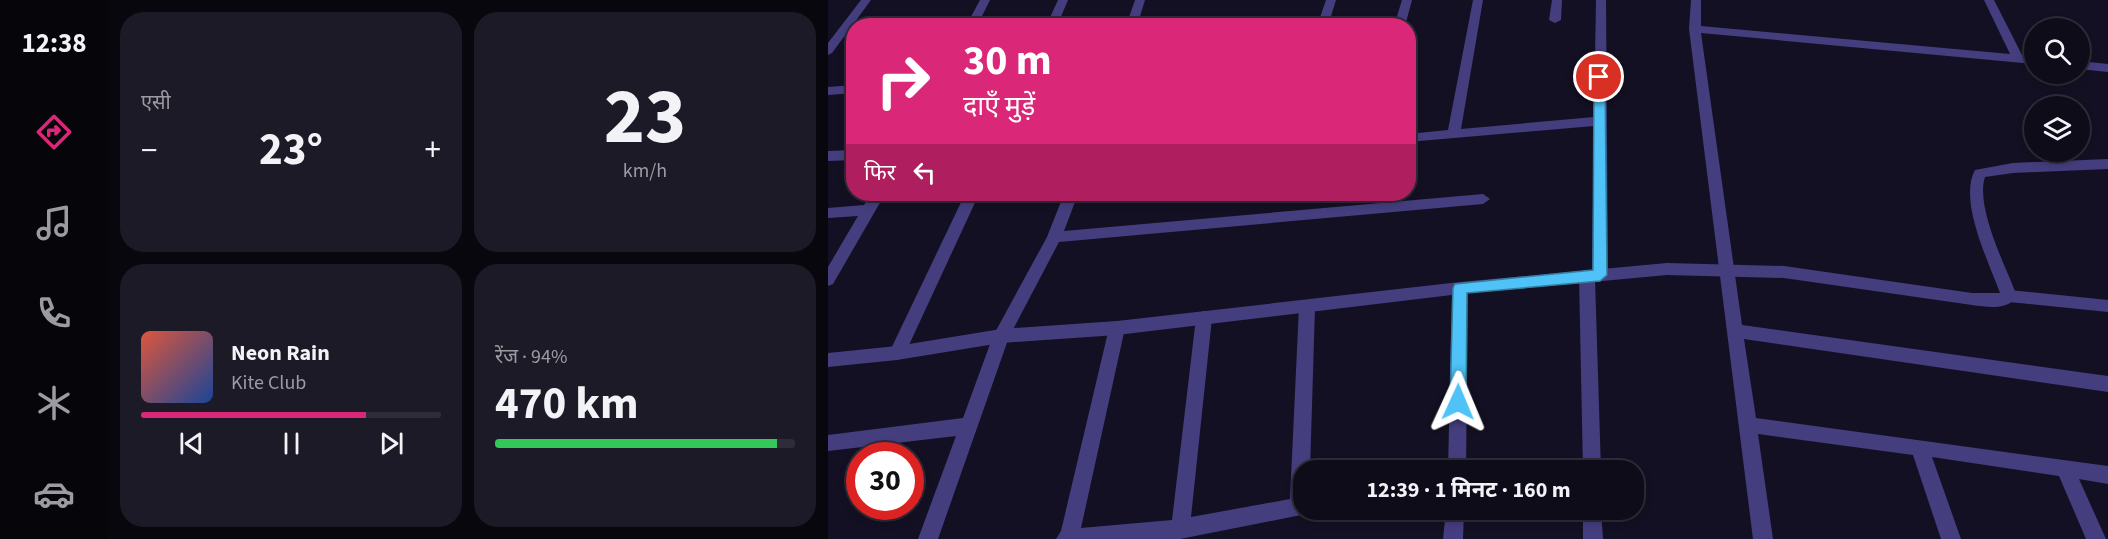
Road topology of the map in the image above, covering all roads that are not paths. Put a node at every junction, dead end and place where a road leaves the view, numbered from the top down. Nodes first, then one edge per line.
1 (866, 0) edge
2 (985, 0) edge
3 (1064, 0) edge
4 (1140, 0) edge
5 (1331, 0) edge
6 (1407, 0) edge
7 (1478, 0) edge
8 (1557, 0) edge
9 (1600, 0) edge
10 (1696, 0) edge
11 (1989, 0) edge
12 (853, 18) edge
13 (975, 18) edge
14 (1056, 18) edge
15 (1134, 18) edge
16 (1325, 18) edge
17 (1401, 18) edge
18 (1555, 20) dead end
19 (846, 27) edge
20 (1695, 29) junction
21 (828, 51) edge
22 (2018, 59) junction
23 (2024, 59) edge
24 (2090, 66) edge
25 (2108, 68) edge
26 (846, 90) edge
27 (828, 91) edge
28 (1599, 122) junction
29 (1454, 134) junction
30 (1416, 137) edge
31 (846, 155) edge
32 (828, 156) edge
33 (2108, 164) edge
34 (1483, 199) dead end
35 (874, 201) edge
36 (969, 201) edge
37 (1068, 201) edge
38 (869, 210) junction
39 (828, 213) edge
40 (1054, 237) junction
41 (1727, 268) junction
42 (1594, 276) junction
43 (828, 280) edge
44 (1460, 288) junction
45 (2009, 296) junction
46 (2108, 306) edge
47 (1306, 307) junction
48 (1204, 318) junction
49 (1117, 328) junction
50 (1736, 331) junction
51 (1001, 336) junction
52 (897, 353) junction
53 (828, 360) edge
54 (2108, 384) edge
55 (1749, 425) junction
56 (968, 426) junction
57 (828, 442) edge
58 (1919, 447) junction
59 (1302, 460) edge
60 (1457, 460) edge
61 (1592, 460) edge
62 (2064, 468) junction
63 (2108, 475) edge
64 (1293, 508) edge
65 (1454, 520) edge
66 (1592, 520) edge
67 (1180, 529) junction
68 (928, 539) edge
69 (1067, 539) edge
70 (1453, 539) edge
71 (1593, 539) edge
72 (1763, 539) edge
73 (1951, 539) edge
74 (2096, 539) edge

1 - 12 street
2 - 13 street
3 - 14 street
4 - 15 street
5 - 16 street
6 - 17 street
7 - 29 street
8 - 18 street
9 - 28 street
10 - 20 street
11 - 22 street
19 - 21 street
20 - 22 street
20 - 41 street
22 - 23 street
24 - 25 street
26 - 27 street
28 - 29 street
28 - 42 street
29 - 30 street
31 - 32 street
33 - 45 street
34 - 40 street
35 - 38 street
36 - 52 street
37 - 40 street
38 - 39 street
38 - 43 street
40 - 51 street
41 - 42 street
41 - 45 street
41 - 50 street
42 - 44 street
42 - 61 street
44 - 47 street
44 - 60 street
45 - 46 street
47 - 48 street
47 - 59 street
48 - 49 street
48 - 67 street
49 - 51 street
49 - 69 street
50 - 54 street
50 - 55 street
51 - 52 street
51 - 56 street
52 - 53 street
55 - 58 street
55 - 72 street
56 - 57 street
56 - 68 street
58 - 62 street
58 - 73 street
62 - 63 street
62 - 74 street
64 - 67 street
65 - 70 street
66 - 71 street
67 - 69 street

